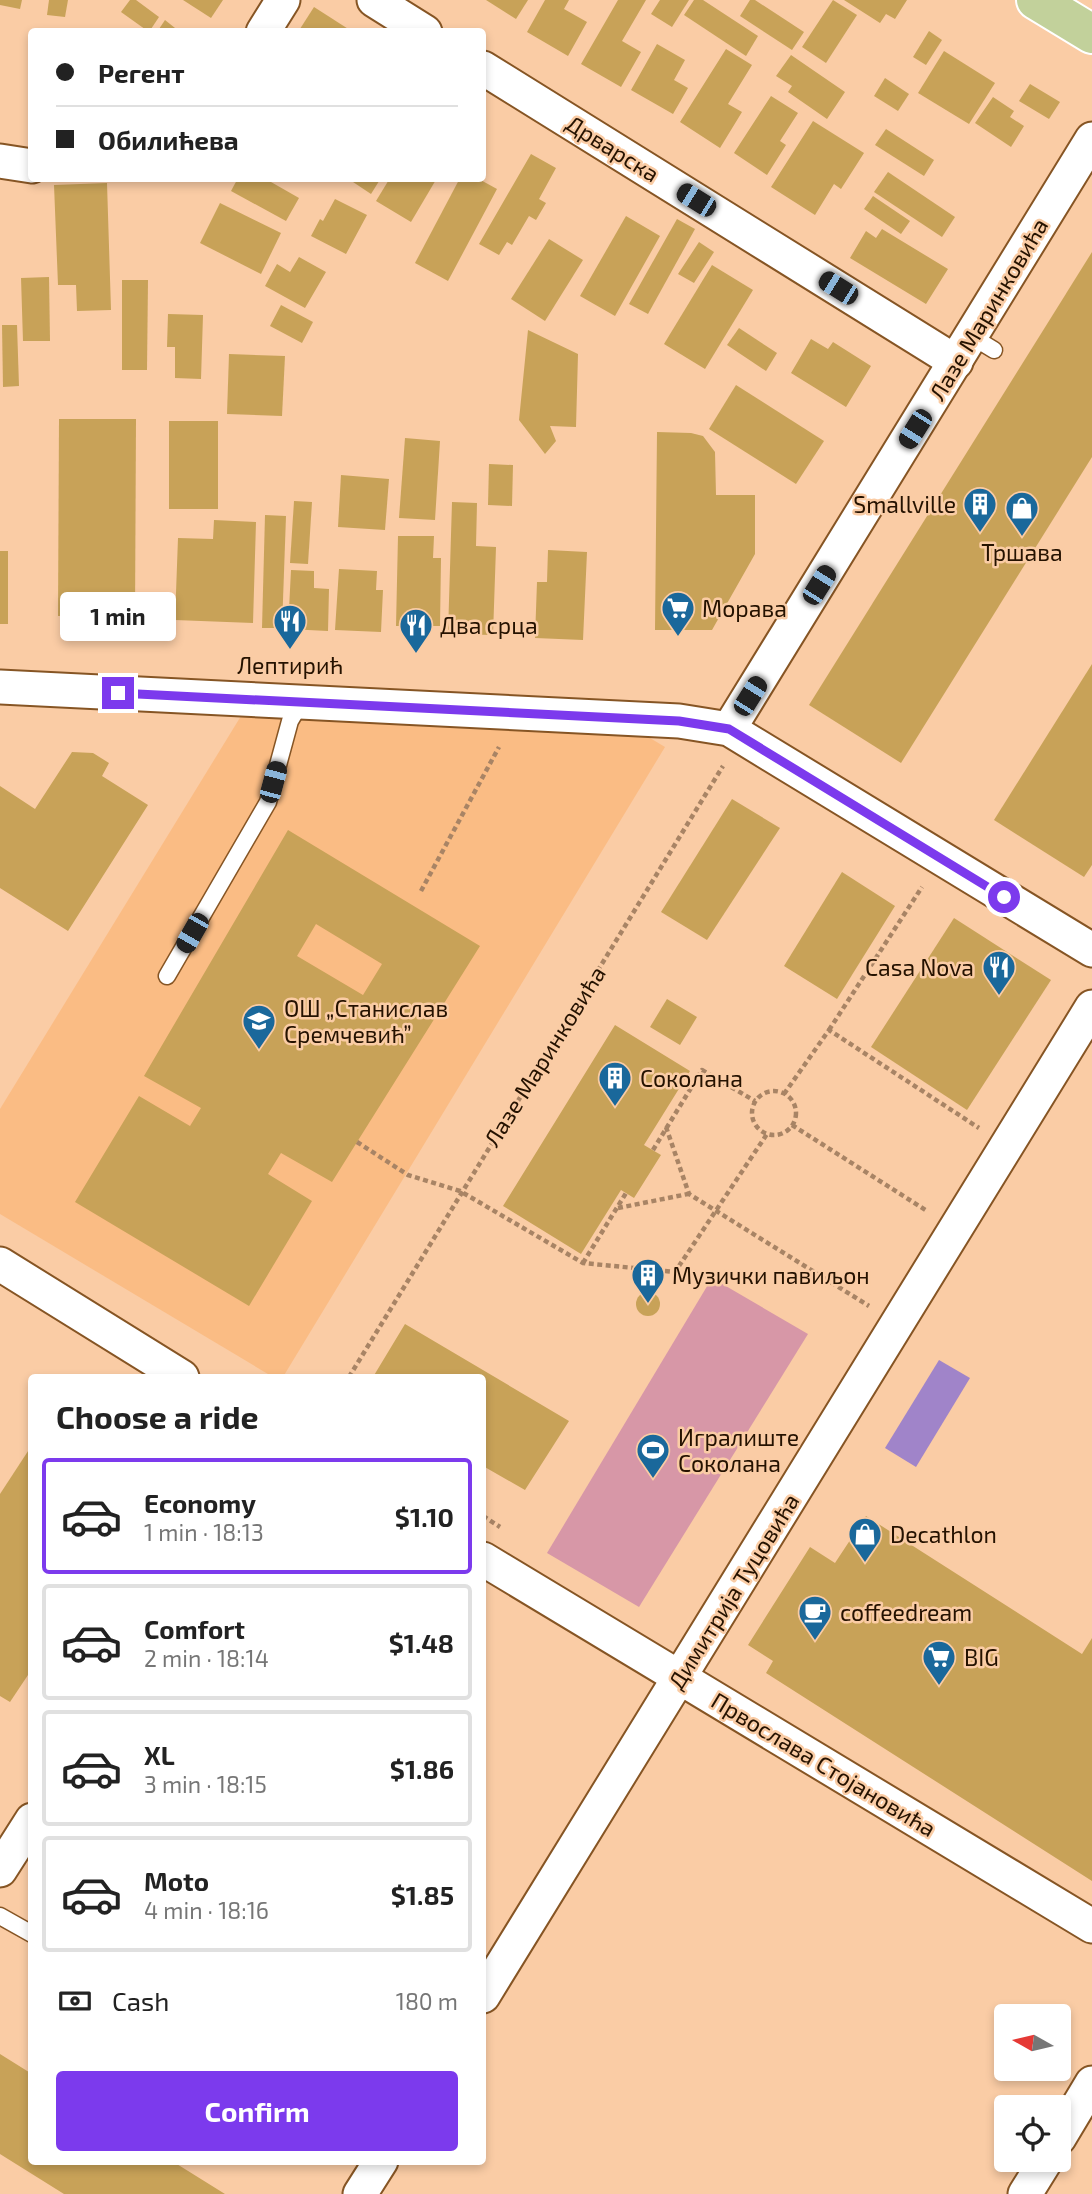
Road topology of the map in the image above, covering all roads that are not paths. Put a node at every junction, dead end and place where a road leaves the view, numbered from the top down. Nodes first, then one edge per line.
1 (283, 0) edge
2 (374, 0) edge
3 (1036, 0) edge
4 (266, 28) edge
5 (419, 28) edge
6 (1092, 34) edge
7 (486, 70) edge
8 (1092, 139) edge
9 (0, 161) edge
10 (28, 165) edge
11 (974, 349) junction
12 (0, 687) edge
13 (302, 701) junction
14 (735, 733) junction
15 (1092, 950) edge
16 (167, 976) dead end
17 (1092, 1007) edge
18 (0, 1264) edge
19 (177, 1374) edge
20 (486, 1561) edge
21 (680, 1677) junction
22 (28, 1828) edge
23 (0, 1870) edge
24 (0, 1916) edge
25 (1092, 1926) edge
26 (28, 1932) edge
27 (486, 1991) edge
28 (1092, 2083) edge
29 (1071, 2118) edge
30 (378, 2165) edge
31 (1039, 2172) edge
32 (360, 2194) edge
33 (1025, 2194) edge

1 - 4 street
2 - 5 street
3 - 6 main road
7 - 11 street, Дрварска
8 - 11 street, Лазе Маринковића
9 - 10 street
11 - 14 street, Лазе Маринковића
12 - 13 street
13 - 14 street
13 - 16 lane
14 - 15 street
17 - 21 street, Димитрија Туцовића
18 - 19 street
20 - 21 street, Првослава Стојановића
21 - 25 street, Првослава Стојановића
21 - 27 street, Димитрија Туцовића
22 - 23 street
24 - 26 lane
28 - 29 street
30 - 32 street
31 - 33 street

